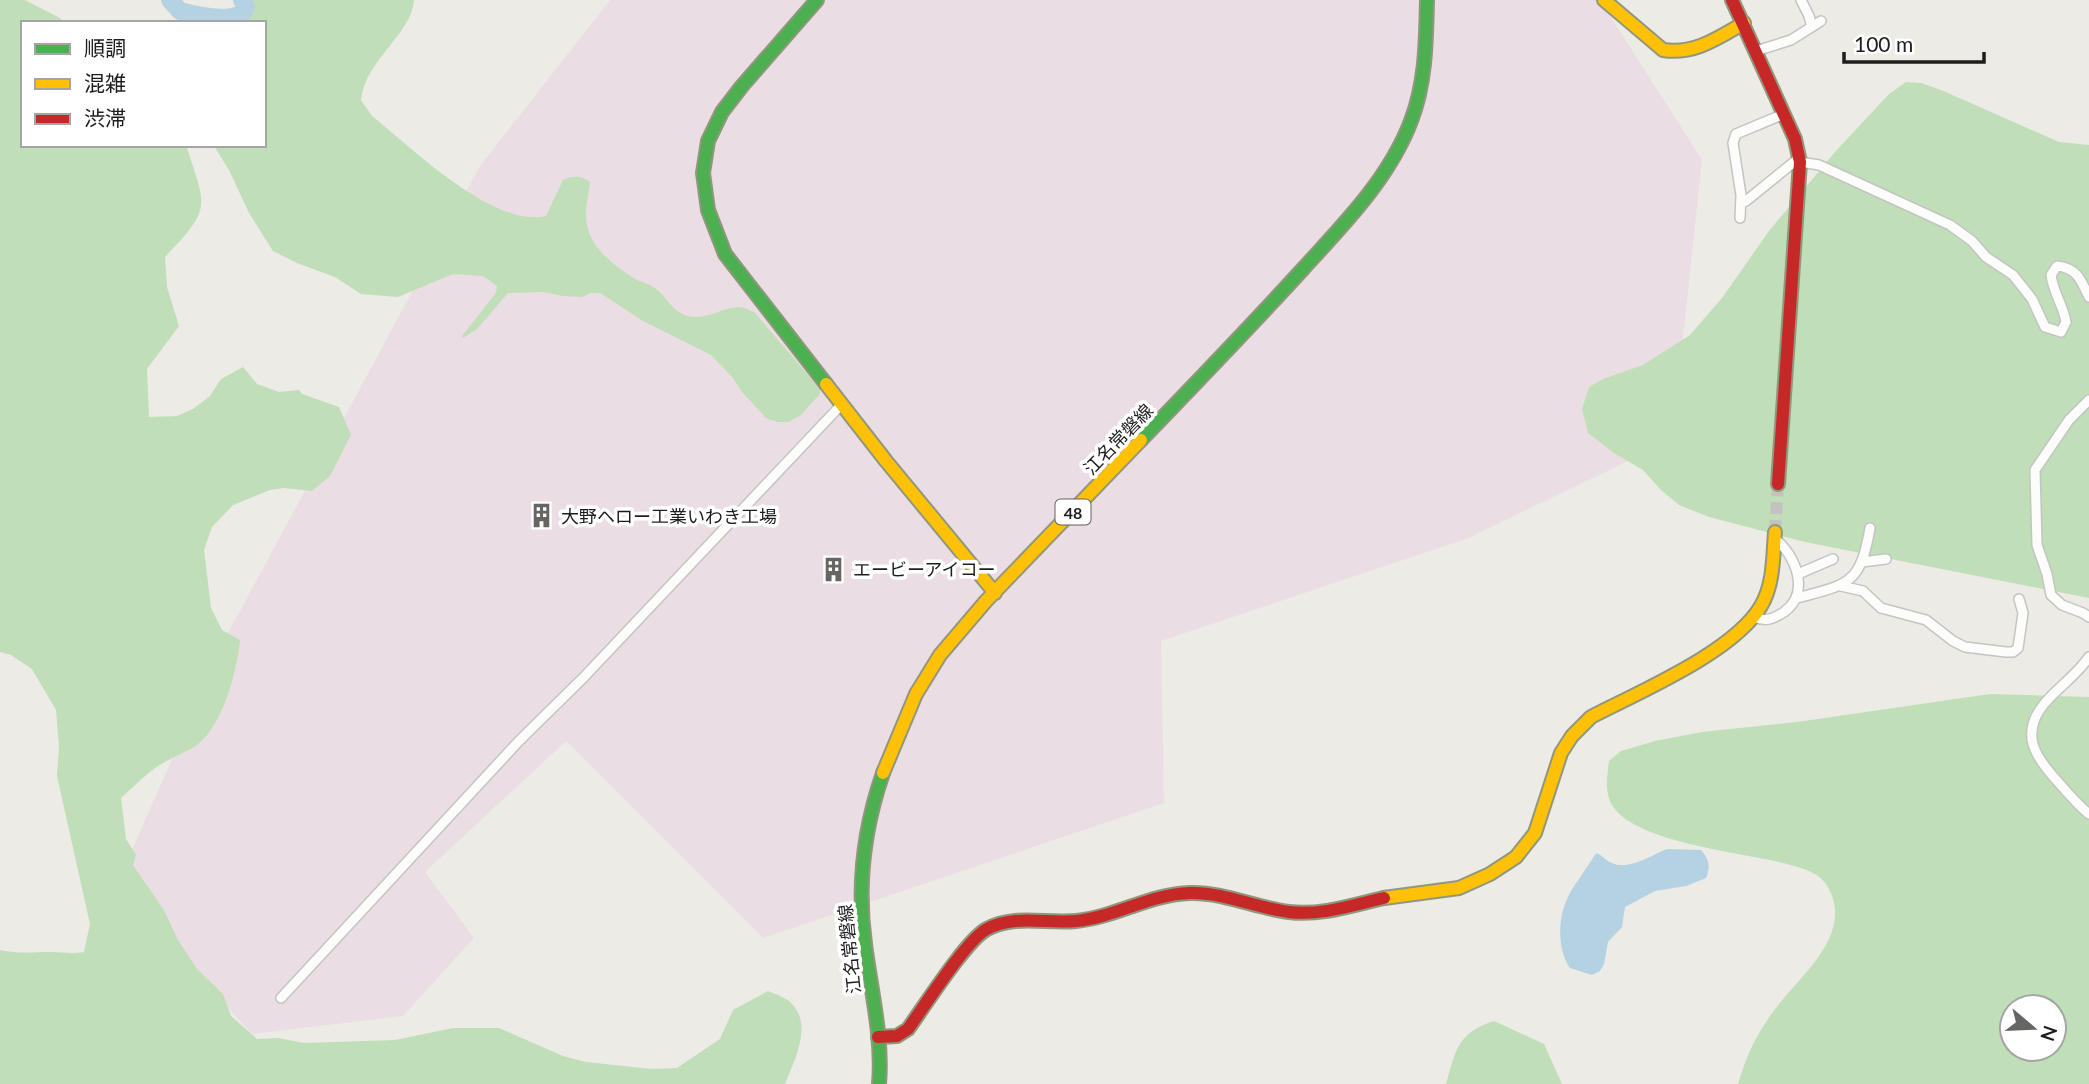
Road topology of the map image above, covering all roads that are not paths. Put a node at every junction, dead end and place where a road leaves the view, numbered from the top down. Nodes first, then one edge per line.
1 (817, 0) edge
2 (1427, 0) edge
3 (1604, 0) edge
4 (1732, 0) edge
5 (1801, 0) edge
6 (1821, 21) dead end
7 (1744, 23) junction
8 (1812, 27) junction
9 (1756, 51) junction
10 (1784, 114) junction
11 (1800, 160) junction
12 (1741, 203) junction
13 (1740, 218) dead end
14 (2089, 297) edge
15 (2089, 400) edge
16 (842, 404) junction
17 (1778, 484) tunnel mouth
18 (1870, 528) dead end
19 (1774, 535) joint
20 (1833, 559) dead end
21 (1886, 559) dead end
22 (1863, 562) junction
23 (1798, 574) junction
24 (1841, 586) junction
25 (995, 593) junction
26 (1797, 598) junction
27 (2019, 599) dead end
28 (1754, 617) junction
29 (2089, 618) edge
30 (2089, 657) edge
31 (2089, 814) edge
32 (281, 998) dead end
33 (878, 1037) junction
34 (879, 1084) edge

1 - 16 street
2 - 25 street, 江名常磐線 / 48
3 - 7 street
4 - 7 street
5 - 8 street
6 - 8 street
7 - 9 street
8 - 9 street
9 - 10 street
10 - 11 street
10 - 12 street
11 - 12 street
11 - 14 street
11 - 17 street
12 - 13 street
15 - 29 street
16 - 25 street
16 - 32 street
18 - 22 street
19 - 23 street
19 - 28 street
20 - 23 street
21 - 22 street
22 - 24 street
23 - 26 street
24 - 26 street
24 - 27 street
25 - 33 street, 江名常磐線 / 48
26 - 28 street
28 - 33 street
30 - 31 street
33 - 34 street, 江名常磐線 / 48

